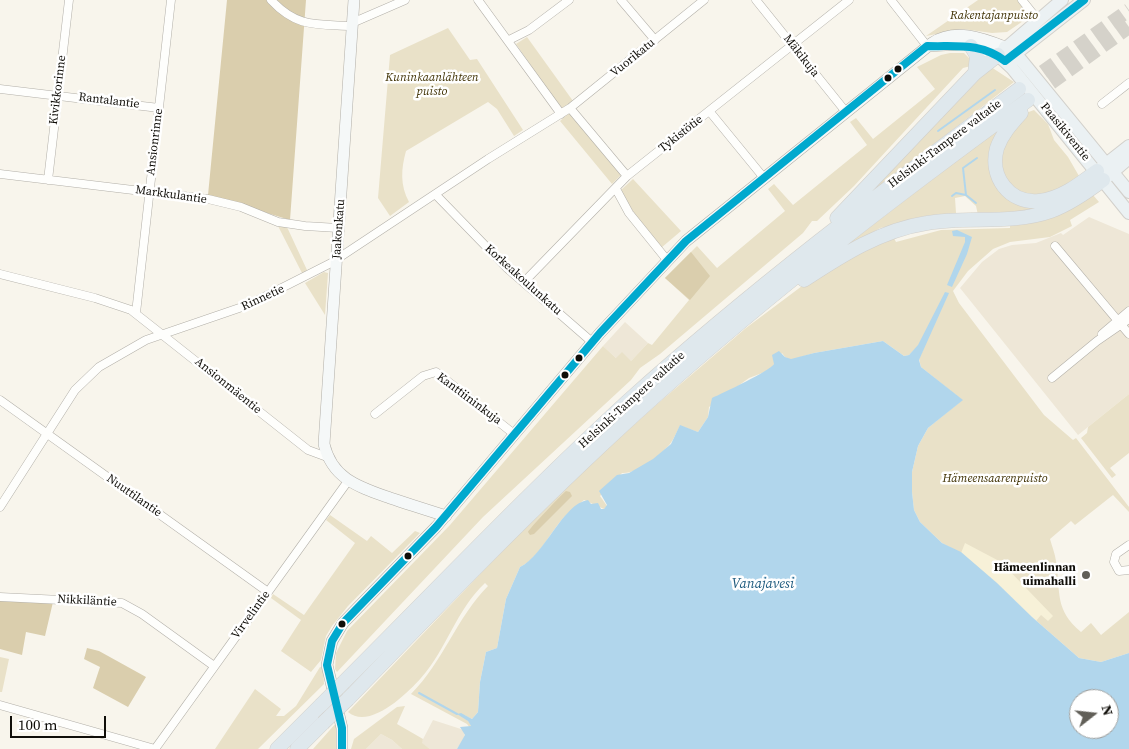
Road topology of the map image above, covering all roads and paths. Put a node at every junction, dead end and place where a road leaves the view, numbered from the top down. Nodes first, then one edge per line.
1 (69, 0) edge
2 (171, 0) edge
3 (271, 0) edge
4 (354, 0) edge
5 (405, 0) edge
6 (478, 0) edge
7 (569, 0) edge
8 (621, 0) edge
9 (704, 0) edge
10 (756, 0) edge
11 (849, 0) edge
12 (891, 0) edge
13 (1022, 0) edge
14 (1062, 0) edge
15 (1084, 0) edge
16 (1038, 20) junction
17 (352, 25) junction
18 (509, 40) junction
19 (655, 40) junction
20 (793, 45) junction
21 (928, 46) junction
22 (971, 46) junction
23 (1006, 54) junction
24 (975, 73) junction
25 (1129, 83) edge
26 (0, 88) edge
27 (58, 94) junction
28 (1026, 98) junction
29 (1102, 104) dead end
30 (159, 108) junction
31 (570, 108) junction
32 (710, 112) junction
33 (846, 112) junction
34 (561, 114) junction
35 (1129, 146) edge
36 (1129, 158) edge
37 (1105, 172) junction
38 (0, 174) edge
39 (627, 176) junction
40 (764, 178) junction
41 (48, 180) junction
42 (616, 189) junction
43 (149, 192) junction
44 (1129, 192) edge
45 (436, 195) junction
46 (1129, 214) edge
47 (338, 228) junction
48 (823, 238) junction
49 (1055, 246) dead end
50 (337, 258) junction
51 (667, 260) junction
52 (0, 274) edge
53 (524, 282) junction
54 (771, 299) junction
55 (1129, 311) edge
56 (136, 313) junction
57 (1129, 319) edge
58 (1119, 323) junction
59 (165, 334) junction
60 (1129, 334) edge
61 (592, 342) junction
62 (1052, 378) dead end
63 (0, 400) edge
64 (375, 414) dead end
65 (46, 434) junction
66 (514, 434) junction
67 (327, 457) junction
68 (348, 481) junction
69 (0, 507) edge
70 (446, 516) junction
71 (1129, 544) edge
72 (1129, 570) edge
73 (268, 592) junction
74 (0, 597) edge
75 (214, 666) junction
76 (0, 705) edge
77 (345, 742) edge
78 (155, 749) edge
79 (277, 749) edge
80 (297, 749) edge

1 - 27 street, Kivikkorinne
2 - 30 street, Ansionrinne
3 - 17 street
4 - 17 main road, Jaakonkatu
5 - 17 street
6 - 18 street
7 - 18 street
8 - 19 street
9 - 19 street, Vuorikatu
10 - 20 street, Mäkikuja
11 - 20 street, Tykistötie
12 - 21 street
13 - 16 street
14 - 16 main road
15 - 23 main road
16 - 23 main road
17 - 47 main road, Jaakonkatu
18 - 34 street
19 - 31 street, Vuorikatu
20 - 32 street, Tykistötie
20 - 33 street, Mäkikuja
21 - 22 main road
21 - 23 main road
21 - 33 main road
22 - 23 main road
22 - 24 highway
23 - 24 highway
23 - 37 main road, Paasikiventie
24 - 48 highway
25 - 29 street
26 - 27 street, Rantalantie
27 - 30 street, Rantalantie
27 - 41 street, Kivikkorinne
28 - 37 highway
28 - 48 highway, Helsinki-Tampere valtatie
28 - 54 highway, Helsinki-Tampere valtatie
30 - 43 street, Ansionrinne
31 - 34 street, Vuorikatu
31 - 39 street
32 - 39 street, Tykistötie
32 - 40 street
33 - 40 main road
34 - 45 street, Rinnetie
35 - 37 main road
36 - 37 main road
37 - 44 main road, Paasikiventie
37 - 46 main road, Paasikiventie
37 - 54 highway
38 - 41 street, Markkulantie
39 - 42 street, Tykistötie
40 - 51 main road
41 - 43 street, Markkulantie
42 - 51 street
42 - 53 street, Tykistötie
43 - 47 street, Markkulantie
43 - 56 street, Ansionrinne
45 - 50 street, Rinnetie
45 - 53 street, Korkeakoulunkatu
47 - 50 main road, Jaakonkatu
48 - 79 highway, Helsinki-Tampere valtatie, bridge
49 - 58 street
50 - 59 street, Rinnetie
50 - 67 main road, Jaakonkatu
51 - 61 main road
52 - 56 street, Ansionmäentie
53 - 61 street, Korkeakoulunkatu
54 - 80 highway, Helsinki-Tampere valtatie, bridge
55 - 58 street
56 - 59 street, Ansionmäentie
57 - 58 street
58 - 60 street
58 - 62 street
59 - 65 street, Rinnetie
59 - 67 street, Ansionmäentie
61 - 66 main road
63 - 65 street, Nuuttilantie
64 - 66 street, Kanttiininkuja
65 - 69 street, Rinnetie
65 - 73 street, Nuuttilantie
66 - 70 main road
67 - 68 main road, Ansionmäentie
68 - 70 main road, Ansionmäentie
68 - 73 street, Virvelintie
70 - 77 main road
71 - 72 street
73 - 75 street, Virvelintie
74 - 75 street, Nikkiläntie
75 - 78 street, Virvelintie
76 - 78 street

